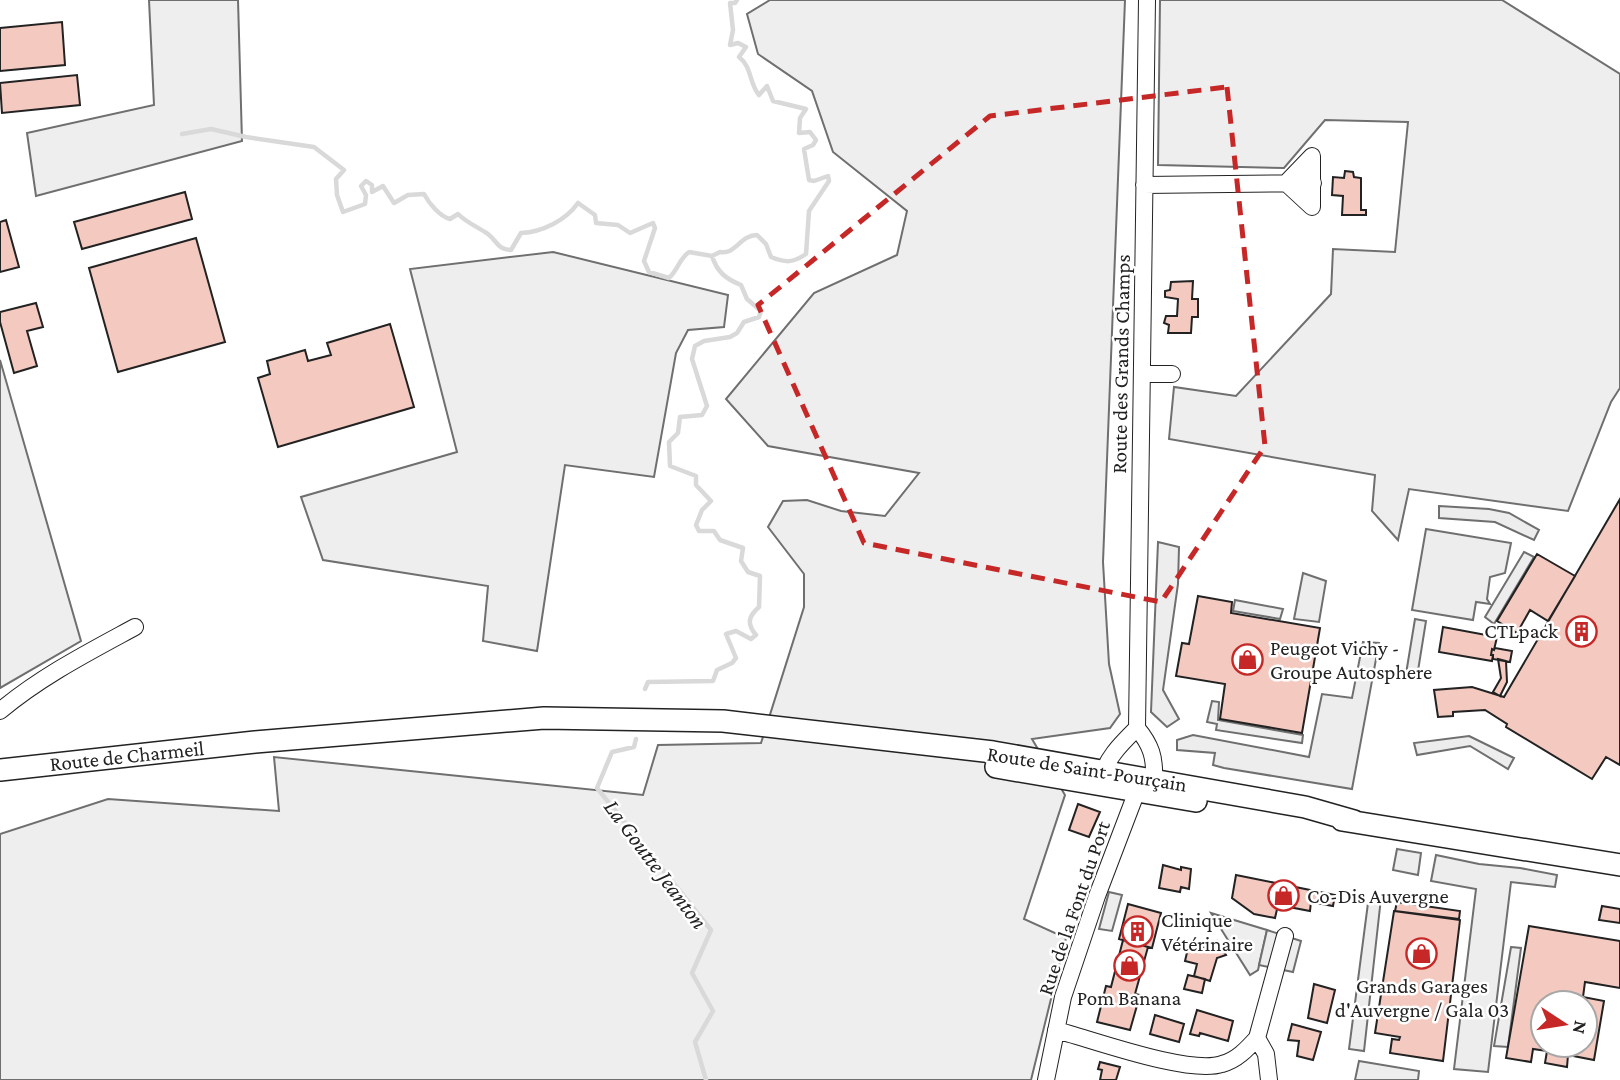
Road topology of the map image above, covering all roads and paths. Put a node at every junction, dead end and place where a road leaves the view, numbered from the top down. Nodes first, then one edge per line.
1 (1146, 0) edge
2 (1286, 183) junction
3 (1313, 183) junction
4 (1144, 185) junction
5 (1142, 374) junction
6 (1172, 374) dead end
7 (135, 627) dead end
8 (0, 711) edge
9 (437, 726) joint
10 (1137, 728) junction
11 (255, 743) junction
12 (0, 756) edge
13 (0, 770) edge
14 (1101, 778) junction
15 (1146, 785) junction
16 (1620, 865) edge
17 (1285, 936) dead end
18 (1056, 1030) junction
19 (1257, 1038) junction
20 (1046, 1080) edge
21 (1269, 1080) edge

1 - 4 street, Route des Grands Champs
2 - 3 street
2 - 3 street
2 - 3 street
2 - 4 street
4 - 5 street, Route des Grands Champs
5 - 6 street
5 - 10 street, Route des Grands Champs
7 - 8 street
9 - 11 main road, Route de Charmeil
9 - 14 main road, Route de Saint-Pourçain
10 - 14 street
10 - 15 street, Route des Grands Champs
11 - 12 main road, Route de Charmeil
11 - 13 main road, Route de Charmeil
14 - 15 main road, Route de Saint-Pourçain
15 - 16 main road, Route de Saint-Pourçain
15 - 18 street, Rue de la Font du Port
17 - 19 street
18 - 19 street
18 - 20 street, Rue de la Font du Port
19 - 21 street

